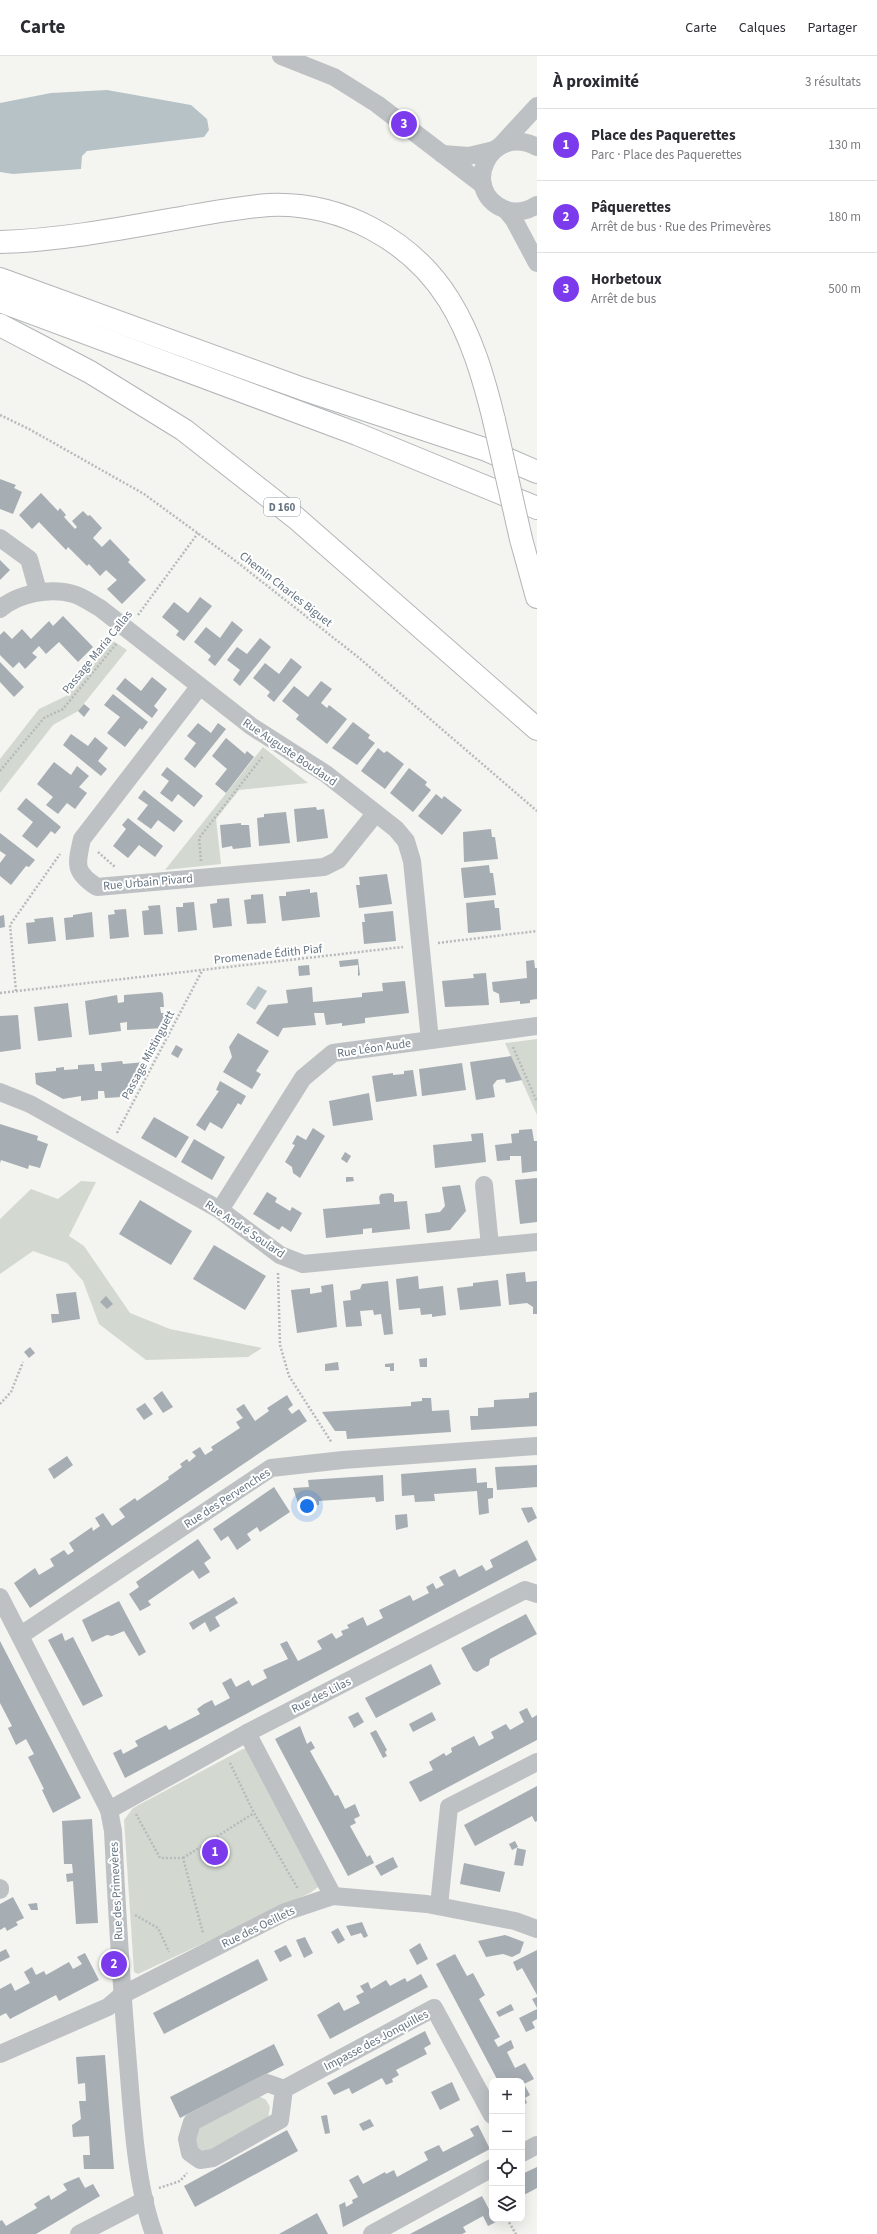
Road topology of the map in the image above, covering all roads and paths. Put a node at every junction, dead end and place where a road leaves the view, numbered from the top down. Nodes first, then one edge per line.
1 (282, 56) edge
2 (537, 106) edge
3 (498, 147) junction
4 (537, 147) edge
5 (442, 154) junction
6 (483, 185) junction
7 (537, 205) edge
8 (506, 210) junction
9 (0, 242) edge
10 (537, 256) edge
11 (537, 262) edge
12 (0, 279) edge
13 (0, 301) edge
14 (0, 324) edge
15 (0, 415) edge
16 (537, 472) edge
17 (537, 508) edge
18 (198, 534) junction
19 (0, 538) edge
20 (38, 591) junction
21 (537, 597) edge
22 (0, 610) edge
23 (127, 630) junction
24 (199, 687) junction
25 (537, 729) edge
26 (275, 741) junction
27 (0, 771) edge
28 (537, 811) edge
29 (375, 814) junction
30 (82, 839) junction
31 (203, 877) junction
32 (135, 884) junction
33 (537, 931) edge
34 (421, 945) junction
35 (202, 970) junction
36 (16, 991) junction
37 (0, 993) edge
38 (537, 1026) edge
39 (505, 1030) junction
40 (430, 1040) junction
41 (0, 1092) edge
42 (537, 1102) edge
43 (109, 1148) junction
44 (484, 1185) dead end
45 (220, 1210) junction
46 (537, 1242) edge
47 (490, 1246) junction
48 (280, 1255) junction
49 (23, 1362) dead end
50 (0, 1404) edge
51 (537, 1446) edge
52 (343, 1460) junction
53 (537, 1594) edge
54 (0, 1597) edge
55 (21, 1635) junction
56 (246, 1733) junction
57 (222, 1747) junction
58 (537, 1762) edge
59 (129, 1798) junction
60 (109, 1810) junction
61 (254, 1813) junction
62 (183, 1858) junction
63 (333, 1896) junction
64 (307, 1905) junction
65 (439, 1906) junction
66 (117, 1911) junction
67 (537, 1929) edge
68 (209, 1951) junction
69 (176, 1968) junction
70 (122, 1995) junction
71 (0, 2054) edge
72 (290, 2086) junction
73 (491, 2114) edge
74 (537, 2145) edge
75 (525, 2151) edge
76 (200, 2160) junction
77 (489, 2170) edge
78 (161, 2193) dead end
79 (145, 2200) junction
80 (509, 2222) edge
81 (79, 2234) edge
82 (154, 2234) edge
83 (372, 2234) edge
84 (516, 2234) edge

1 - 5 street
2 - 3 street
3 - 4 street
3 - 5 street
3 - 6 street
5 - 6 street
6 - 8 street
7 - 8 street
8 - 11 street
9 - 21 highway, bridge
10 - 11 street
12 - 16 highway
13 - 17 highway
14 - 25 highway, D 160
15 - 18 path, Chemin Charles Biguet
18 - 23 path, Passage Maria Callas
18 - 28 path, Chemin Charles Biguet
19 - 20 street
20 - 22 street, Rue Auguste Boudaud
20 - 23 street, Rue Auguste Boudaud
23 - 24 street, Rue Auguste Boudaud
23 - 27 path, Passage Maria Callas
24 - 26 street, Rue Auguste Boudaud
24 - 30 street, Rue Urbain Pivard
26 - 29 street, Rue Auguste Boudaud
26 - 31 path
29 - 31 street, Rue Urbain Pivard
29 - 34 street, Rue Auguste Boudaud
30 - 32 path
30 - 32 street, Rue Urbain Pivard
30 - 36 path
31 - 32 street, Rue Urbain Pivard
33 - 34 path, Promenade Édith Piaf
34 - 35 path, Promenade Édith Piaf
34 - 40 street, Rue Auguste Boudaud
35 - 36 path, Promenade Édith Piaf
35 - 43 path, Passage Mistinguett
36 - 37 path, Promenade Édith Piaf
38 - 39 street, Rue Léon Aude
39 - 40 street, Rue Léon Aude
39 - 42 path
40 - 45 street, Rue Léon Aude
41 - 43 street, Rue André Soulard
43 - 45 street, Rue André Soulard
44 - 47 street
45 - 48 street, Rue André Soulard
46 - 47 street, Rue André Soulard
47 - 48 street, Rue André Soulard
48 - 52 path
49 - 50 path
51 - 52 street, Rue des Pervenches
52 - 55 street, Rue des Pervenches
53 - 56 street, Rue des Lilas
54 - 55 street, Rue des Primevères
55 - 60 street, Rue des Primevères
56 - 57 street, Rue des Lilas
56 - 63 street
57 - 59 street, Rue des Lilas
57 - 61 path
58 - 65 street
59 - 60 street, Rue des Lilas
59 - 62 path
60 - 66 street, Rue des Primevères
61 - 62 path
61 - 64 path
62 - 68 path
63 - 64 street, Rue des Oeillets
63 - 65 street, Rue des Oeillets
64 - 68 street, Rue des Oeillets
65 - 67 street, Rue des Oeillets
66 - 69 path
66 - 70 street, Rue des Primevères
68 - 69 street, Rue des Oeillets
69 - 70 street, Rue des Oeillets
70 - 71 street, Rue des Oeillets
70 - 79 street, Rue des Primevères
72 - 73 street, Impasse des Jonquilles
72 - 76 street
72 - 76 street
74 - 75 street
76 - 78 path
77 - 83 street
79 - 81 street
79 - 82 street, Rue des Primevères
80 - 84 path

